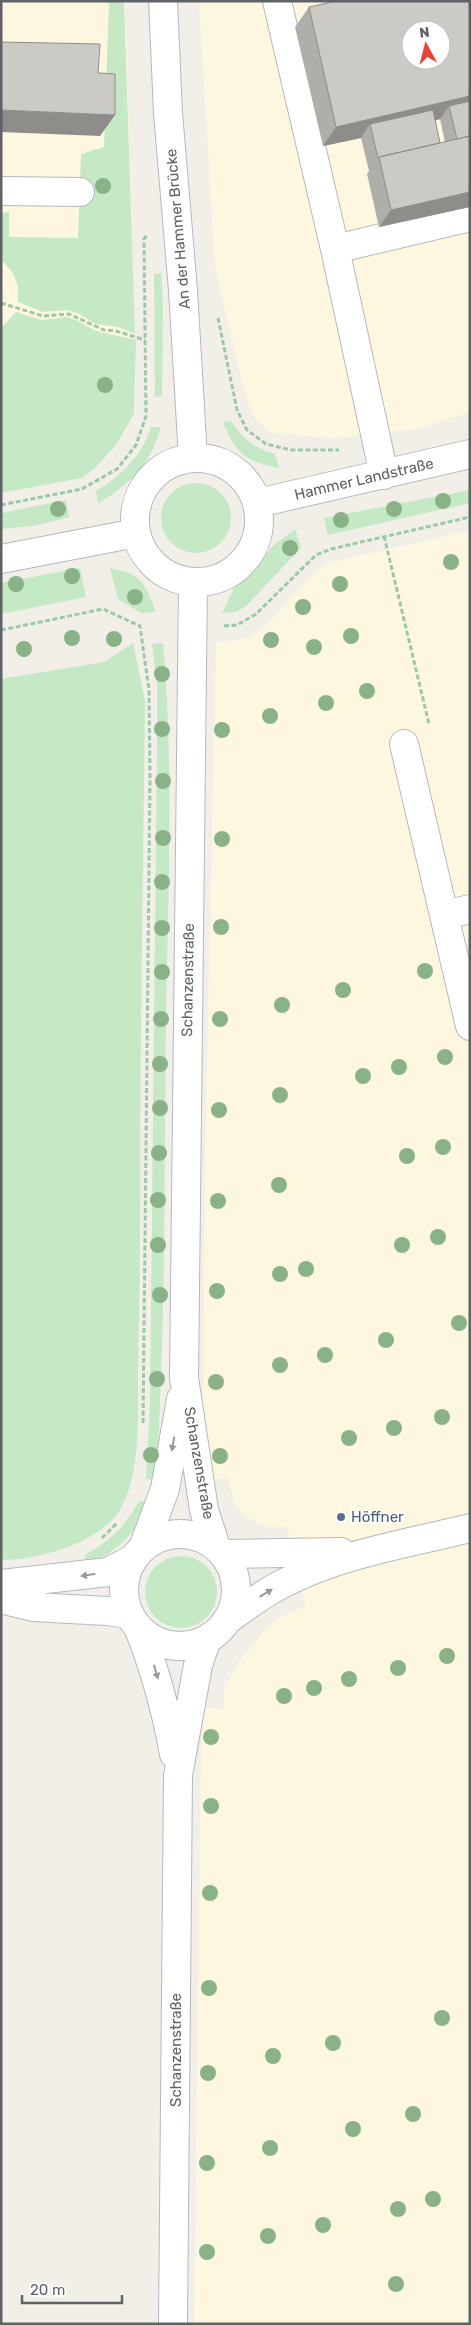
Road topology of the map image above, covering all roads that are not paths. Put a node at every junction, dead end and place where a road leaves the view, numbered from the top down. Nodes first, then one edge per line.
1 (163, 1) edge
2 (277, 1) edge
3 (1, 190) edge
4 (80, 192) dead end
5 (470, 217) edge
6 (335, 249) junction
7 (470, 454) edge
8 (193, 458) junction
9 (384, 475) junction
10 (258, 503) junction
11 (136, 533) junction
12 (1, 559) edge
13 (193, 582) junction
14 (404, 744) dead end
15 (457, 912) edge
16 (470, 1026) edge
17 (184, 1378) junction
18 (470, 1528) edge
19 (372, 1550) junction
20 (219, 1551) junction
21 (138, 1553) junction
22 (1, 1584) edge
23 (1, 1599) edge
24 (134, 1621) junction
25 (221, 1626) junction
26 (178, 1776) junction
27 (173, 2324) edge

1 - 8 street, An der Hammer Brücke
2 - 6 street
3 - 4 street
5 - 6 street
6 - 9 street
7 - 9 street, Hammer Landstraße
8 - 10 street
8 - 11 street
9 - 10 street, Hammer Landstraße
10 - 13 street
11 - 12 street
11 - 13 street
13 - 17 street, Schanzenstraße
14 - 15 street
15 - 16 street
17 - 20 street, Schanzenstraße
17 -> 21 street, Schanzenstraße
18 - 19 street
19 - 20 street
25 -> 19 street
20 - 21 street, Schanzenstraße
20 - 25 street, Schanzenstraße
21 -> 22 street
21 - 24 street, Schanzenstraße
23 - 24 street
24 - 25 street
24 -> 26 street, Schanzenstraße
25 - 26 street, Schanzenstraße
26 - 27 street, Schanzenstraße

